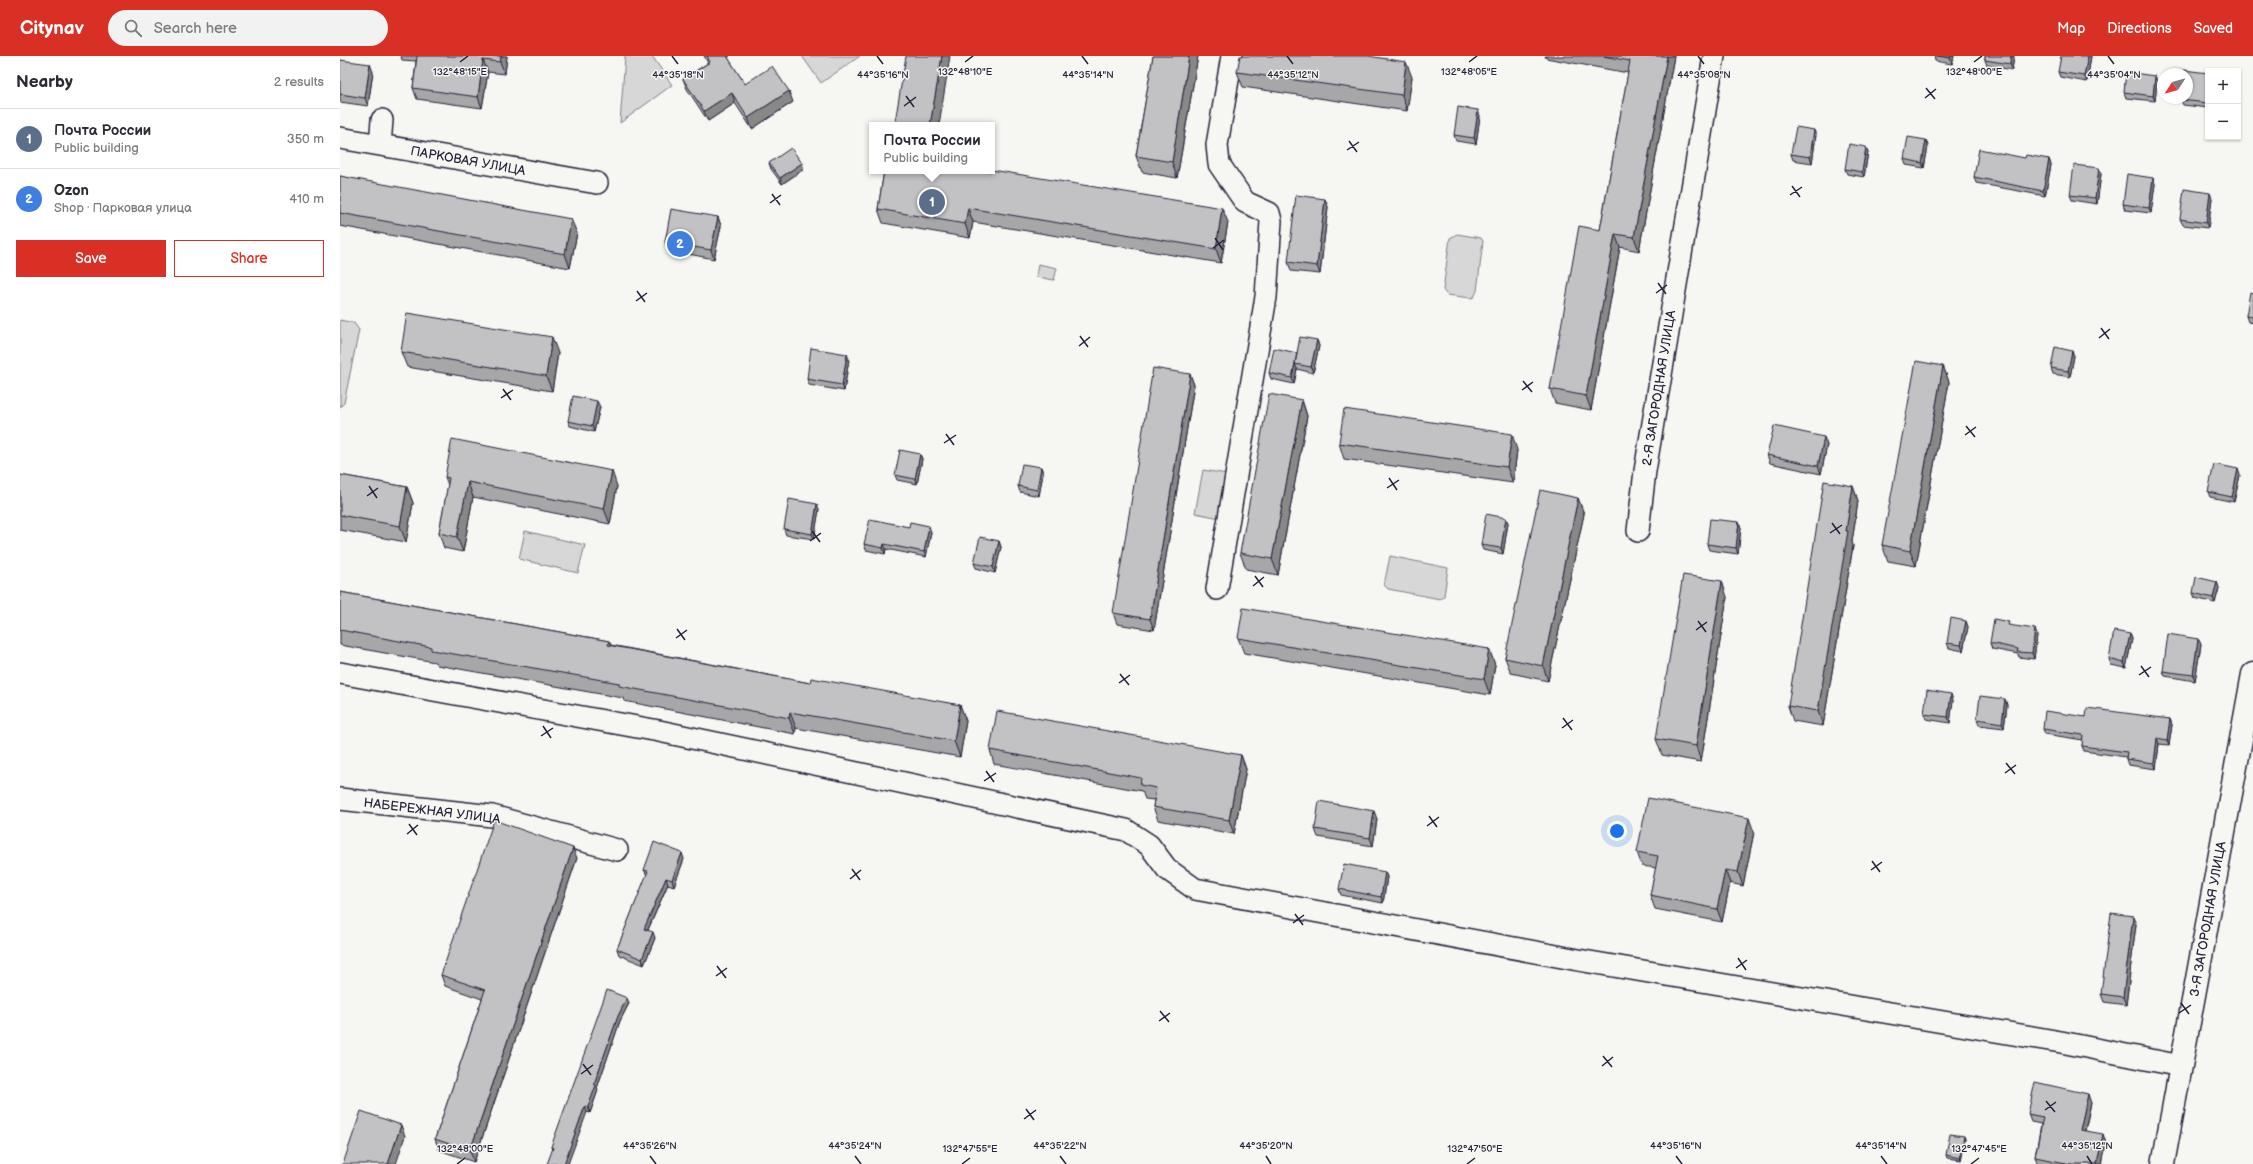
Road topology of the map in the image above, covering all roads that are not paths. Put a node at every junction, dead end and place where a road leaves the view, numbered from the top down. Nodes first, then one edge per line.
1 (1232, 56) edge
2 (1714, 56) edge
3 (382, 120) dead end
4 (340, 138) edge
5 (380, 145) junction
6 (597, 183) dead end
7 (1638, 531) dead end
8 (1217, 589) dead end
9 (340, 673) edge
10 (2253, 674) edge
11 (340, 799) edge
12 (617, 850) dead end
13 (2181, 1066) junction
14 (2163, 1164) edge

1 - 8 street
2 - 7 street, 2-Я ЗАГОРОДНАЯ УЛИЦА
3 - 5 street
4 - 5 street, ПАРКОВАЯ УЛИЦА
5 - 6 street, ПАРКОВАЯ УЛИЦА
9 - 13 street
10 - 13 main road, 3-Я ЗАГОРОДНАЯ УЛИЦА
11 - 12 street, НАБЕРЕЖНАЯ УЛИЦА
13 - 14 main road, 3-Я ЗАГОРОДНАЯ УЛИЦА

